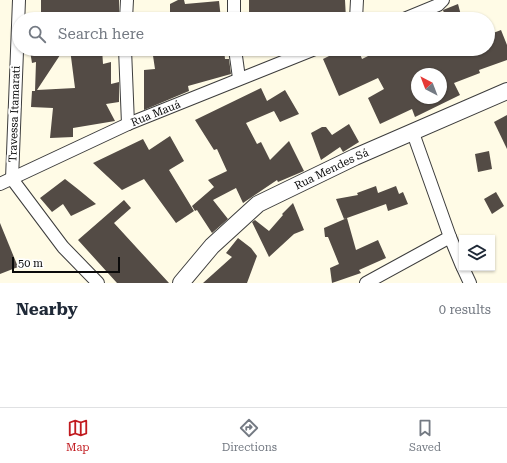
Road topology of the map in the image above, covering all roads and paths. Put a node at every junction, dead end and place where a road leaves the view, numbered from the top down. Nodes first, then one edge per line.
1 (19, 0) edge
2 (127, 0) edge
3 (234, 0) edge
4 (356, 0) edge
5 (443, 0) edge
6 (19, 12) edge
7 (126, 12) edge
8 (234, 12) edge
9 (356, 12) edge
10 (421, 12) edge
11 (17, 56) edge
12 (125, 56) edge
13 (236, 56) edge
14 (297, 56) edge
15 (239, 78) junction
16 (507, 91) edge
17 (128, 124) junction
18 (413, 133) junction
19 (12, 179) junction
20 (0, 184) edge
21 (450, 237) junction
22 (459, 260) edge
23 (464, 271) edge
24 (98, 283) edge
25 (181, 283) edge
26 (366, 283) edge
27 (470, 283) edge

1 - 6 street, Travessa Itamarati
2 - 7 street
3 - 8 street
4 - 9 street
5 - 10 street
11 - 19 street, Travessa Itamarati
12 - 17 street
13 - 15 street
14 - 15 street, Rua Mauá
15 - 17 street, Rua Mauá
16 - 18 street, Rua Mendes Sá
17 - 19 street, Rua Mauá
18 - 21 street
18 - 25 street, Rua Mendes Sá
19 - 20 street, Rua Mauá
19 - 24 street
21 - 22 street
21 - 26 street
23 - 27 street

